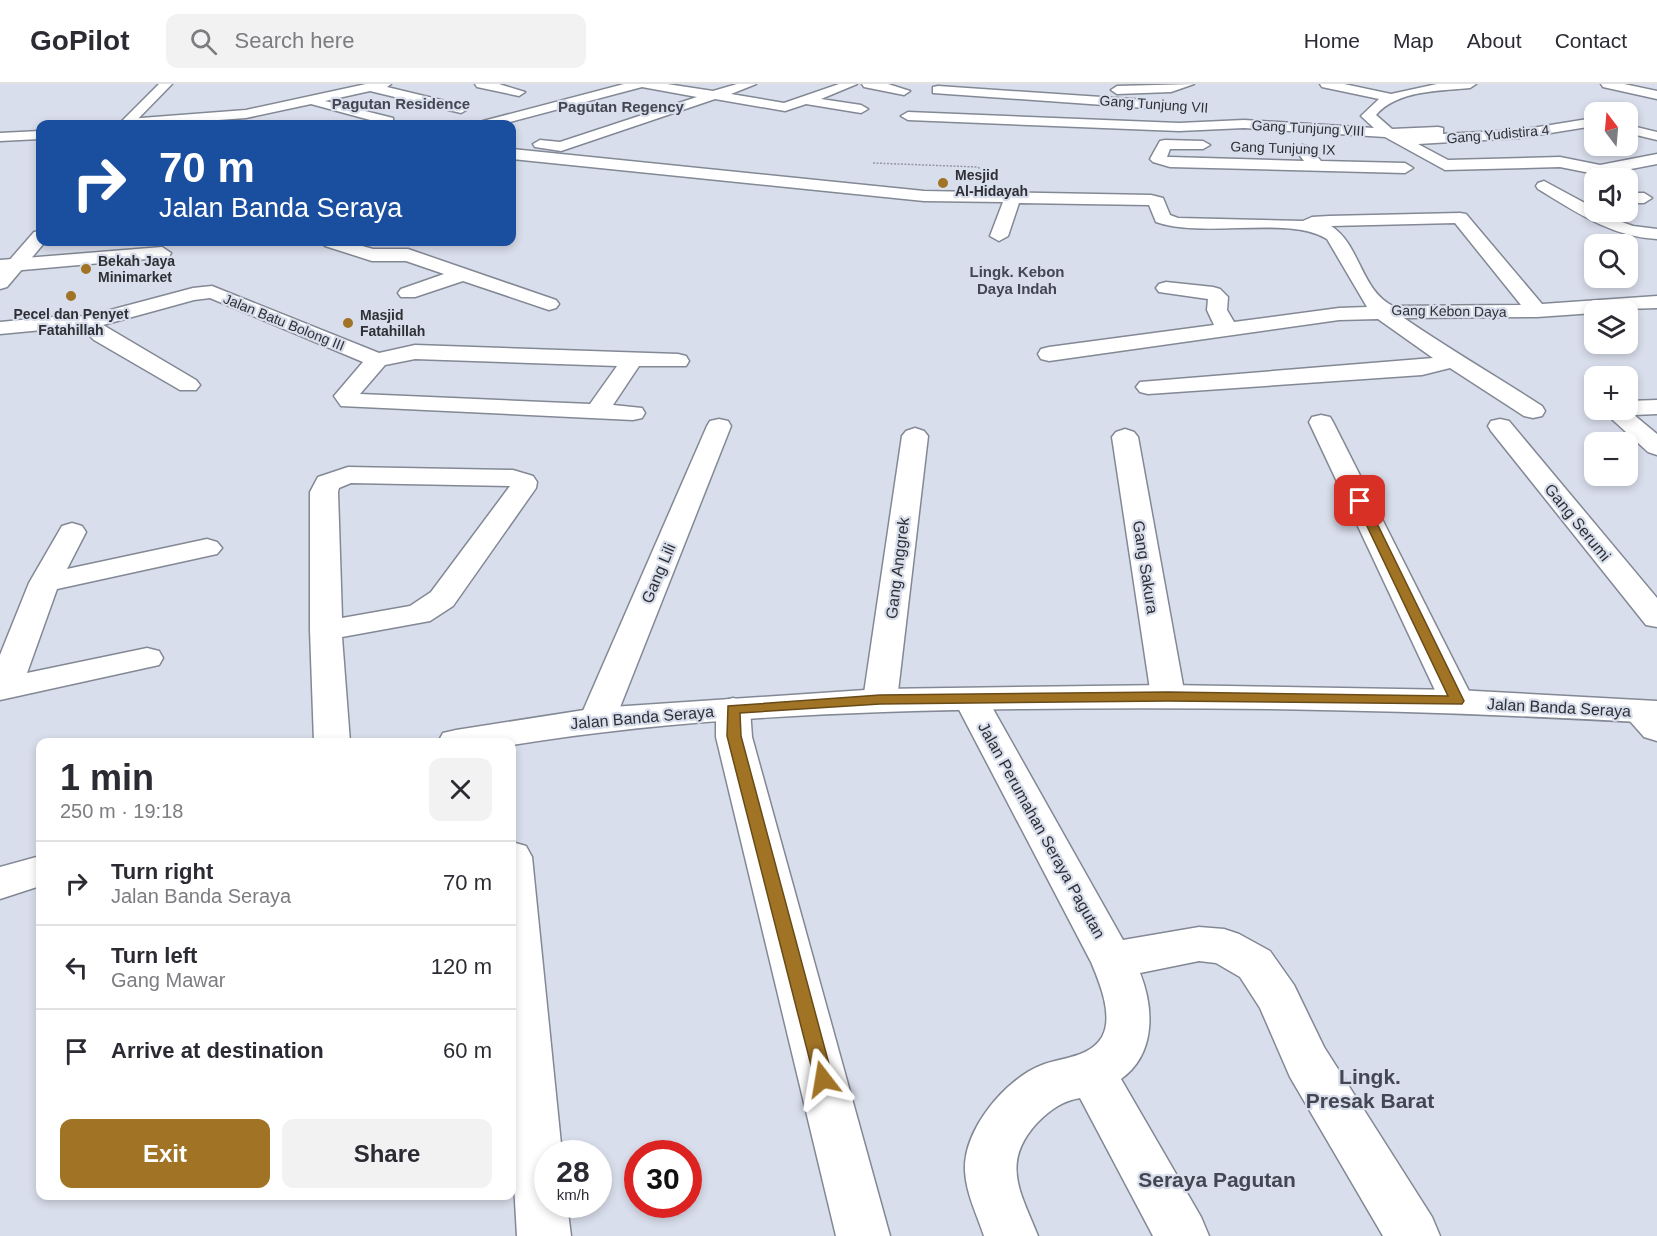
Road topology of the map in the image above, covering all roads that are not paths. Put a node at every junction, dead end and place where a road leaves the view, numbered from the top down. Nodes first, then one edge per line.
1 (168, 84) edge
2 (385, 84) edge
3 (481, 84) edge
4 (639, 84) edge
5 (644, 84) edge
6 (750, 84) edge
7 (851, 84) edge
8 (868, 84) edge
9 (1188, 84) edge
10 (1326, 84) edge
11 (1398, 84) edge
12 (1470, 84) edge
13 (1607, 84) edge
14 (369, 87) junction
15 (520, 87) edge
16 (938, 90) dead end
17 (904, 91) dead end
18 (1422, 91) junction
19 (1657, 95) edge
20 (712, 96) junction
21 (1392, 98) junction
22 (808, 100) junction
23 (1104, 101) junction
24 (313, 102) junction
25 (1155, 105) dead end
26 (785, 107) junction
27 (461, 109) dead end
28 (861, 109) dead end
29 (492, 111) dead end
30 (668, 111) junction
31 (908, 116) dead end
32 (519, 117) junction
33 (131, 120) edge
34 (175, 120) edge
35 (380, 120) edge
36 (506, 120) edge
37 (767, 121) dead end
38 (1584, 124) edge
39 (606, 130) junction
40 (1438, 130) dead end
41 (1638, 131) edge
42 (623, 133) junction
43 (1388, 133) junction
44 (36, 135) edge
45 (1657, 136) edge
46 (0, 137) edge
47 (516, 140) edge
48 (1402, 141) junction
49 (1220, 146) dead end
50 (561, 147) junction
51 (1325, 150) dead end
52 (1383, 150) dead end
53 (1420, 153) junction
54 (516, 154) edge
55 (1657, 159) edge
56 (1317, 165) junction
57 (1405, 168) dead end
58 (1544, 186) dead end
59 (1013, 197) junction
60 (1584, 200) edge
61 (1572, 201) junction
62 (1309, 225) junction
63 (1648, 234) edge
64 (999, 236) dead end
65 (36, 240) edge
66 (344, 246) edge
67 (402, 246) edge
68 (1657, 246) edge
69 (162, 253) dead end
70 (372, 255) junction
71 (8, 266) edge
72 (463, 274) junction
73 (0, 283) edge
74 (1166, 288) dead end
75 (408, 293) dead end
76 (1657, 302) edge
77 (549, 304) dead end
78 (1383, 311) junction
79 (1537, 311) junction
80 (86, 323) junction
81 (0, 328) edge
82 (1227, 330) junction
83 (1049, 354) dead end
84 (1444, 356) junction
85 (633, 359) junction
86 (376, 360) junction
87 (678, 362) dead end
88 (188, 385) dead end
89 (1148, 387) dead end
90 (1657, 407) edge
91 (1638, 408) edge
92 (597, 411) junction
93 (1533, 411) dead end
94 (633, 413) dead end
95 (1625, 420) edge
96 (1321, 422) dead end
97 (719, 426) dead end
98 (1500, 426) dead end
99 (915, 436) dead end
100 (1125, 437) dead end
101 (1657, 447) edge
102 (72, 532) dead end
103 (207, 548) dead end
104 (44, 583) junction
105 (1657, 618) edge
106 (326, 630) junction
107 (147, 658) dead end
108 (2, 688) edge
109 (1168, 696) junction
110 (880, 700) junction
111 (971, 700) junction
112 (1457, 701) junction
113 (733, 709) junction
114 (1651, 718) edge
115 (597, 720) junction
116 (332, 738) edge
117 (501, 738) edge
118 (36, 872) edge
119 (0, 883) edge
120 (516, 904) edge
121 (1112, 960) junction
122 (1092, 1073) junction
123 (544, 1236) edge
124 (863, 1236) edge
125 (1011, 1236) edge
126 (1182, 1236) edge
127 (1413, 1236) edge

1 - 33 street
2 - 14 street
3 - 15 street
4 - 32 street
5 - 20 street
6 - 20 street
7 - 22 street
8 - 17 street
9 - 23 street
10 - 21 street
11 - 18 street
12 - 18 street
13 - 19 street
14 - 24 street
14 - 27 street
16 - 23 street, Gang Tunjung VII
18 - 21 street
20 - 26 street
20 - 30 street
21 - 43 street
22 - 26 street
22 - 28 street
23 - 25 street, Gang Tunjung VII
24 - 34 street
24 - 35 street
26 - 37 street
29 - 32 street
30 - 39 street
30 - 42 street
31 - 43 street, Gang Tunjung VIII
32 - 36 street
38 - 48 street, Gang Yudistira 4
39 - 42 street
39 - 50 street
40 - 43 street, Gang Tunjung VIII
41 - 45 street
42 - 50 street
43 - 48 street
44 - 46 street
47 - 50 street
48 - 53 street
49 - 56 street, Gang Tunjung IX
51 - 56 street, Gang Tunjung IX
52 - 53 street
53 - 55 street
54 - 59 street
56 - 57 street
58 - 61 street
59 - 62 street, Gang Kebon Daya
59 - 64 street
60 - 61 street
61 - 63 street
62 - 78 street, Gang Kebon Daya
62 - 79 street
63 - 68 street
65 - 71 street
66 - 70 street
67 - 70 street
69 - 71 street
70 - 72 street
71 - 73 street
72 - 75 street
72 - 77 street
74 - 82 street
76 - 79 street, Gang Kebon Daya
78 - 79 street, Gang Kebon Daya
78 - 82 street
78 - 84 street
80 - 81 street, Jalan Batu Bolong III
80 - 86 street, Jalan Batu Bolong III
80 - 88 street
82 - 83 street
84 - 89 street
84 - 93 street
85 - 86 street
85 - 87 street
85 - 92 street
86 - 92 street
90 - 91 street
92 - 94 street
95 - 101 street
96 - 112 street
97 - 115 street, Gang Lili
98 - 105 street, Gang Serumi
99 - 110 street, Gang Anggrek
100 - 109 street, Gang Sakura
102 - 104 street
103 - 104 street
104 - 108 street
106 - 106 street
106 - 116 street
107 - 108 street
109 - 111 street, Jalan Banda Seraya
109 - 112 street, Jalan Banda Seraya
110 - 111 street, Jalan Banda Seraya
110 - 113 street, Jalan Banda Seraya
111 - 121 street, Jalan Perumahan Seraya Pagutan
112 - 114 street, Jalan Banda Seraya
113 - 115 street, Jalan Banda Seraya
113 - 124 street
115 - 117 street, Jalan Banda Seraya
118 - 119 street
120 - 123 street
121 - 122 street, Jalan Perumahan Seraya Pagutan
121 - 127 street
122 - 125 street, Jalan Perumahan Seraya Pagutan
122 - 126 street

